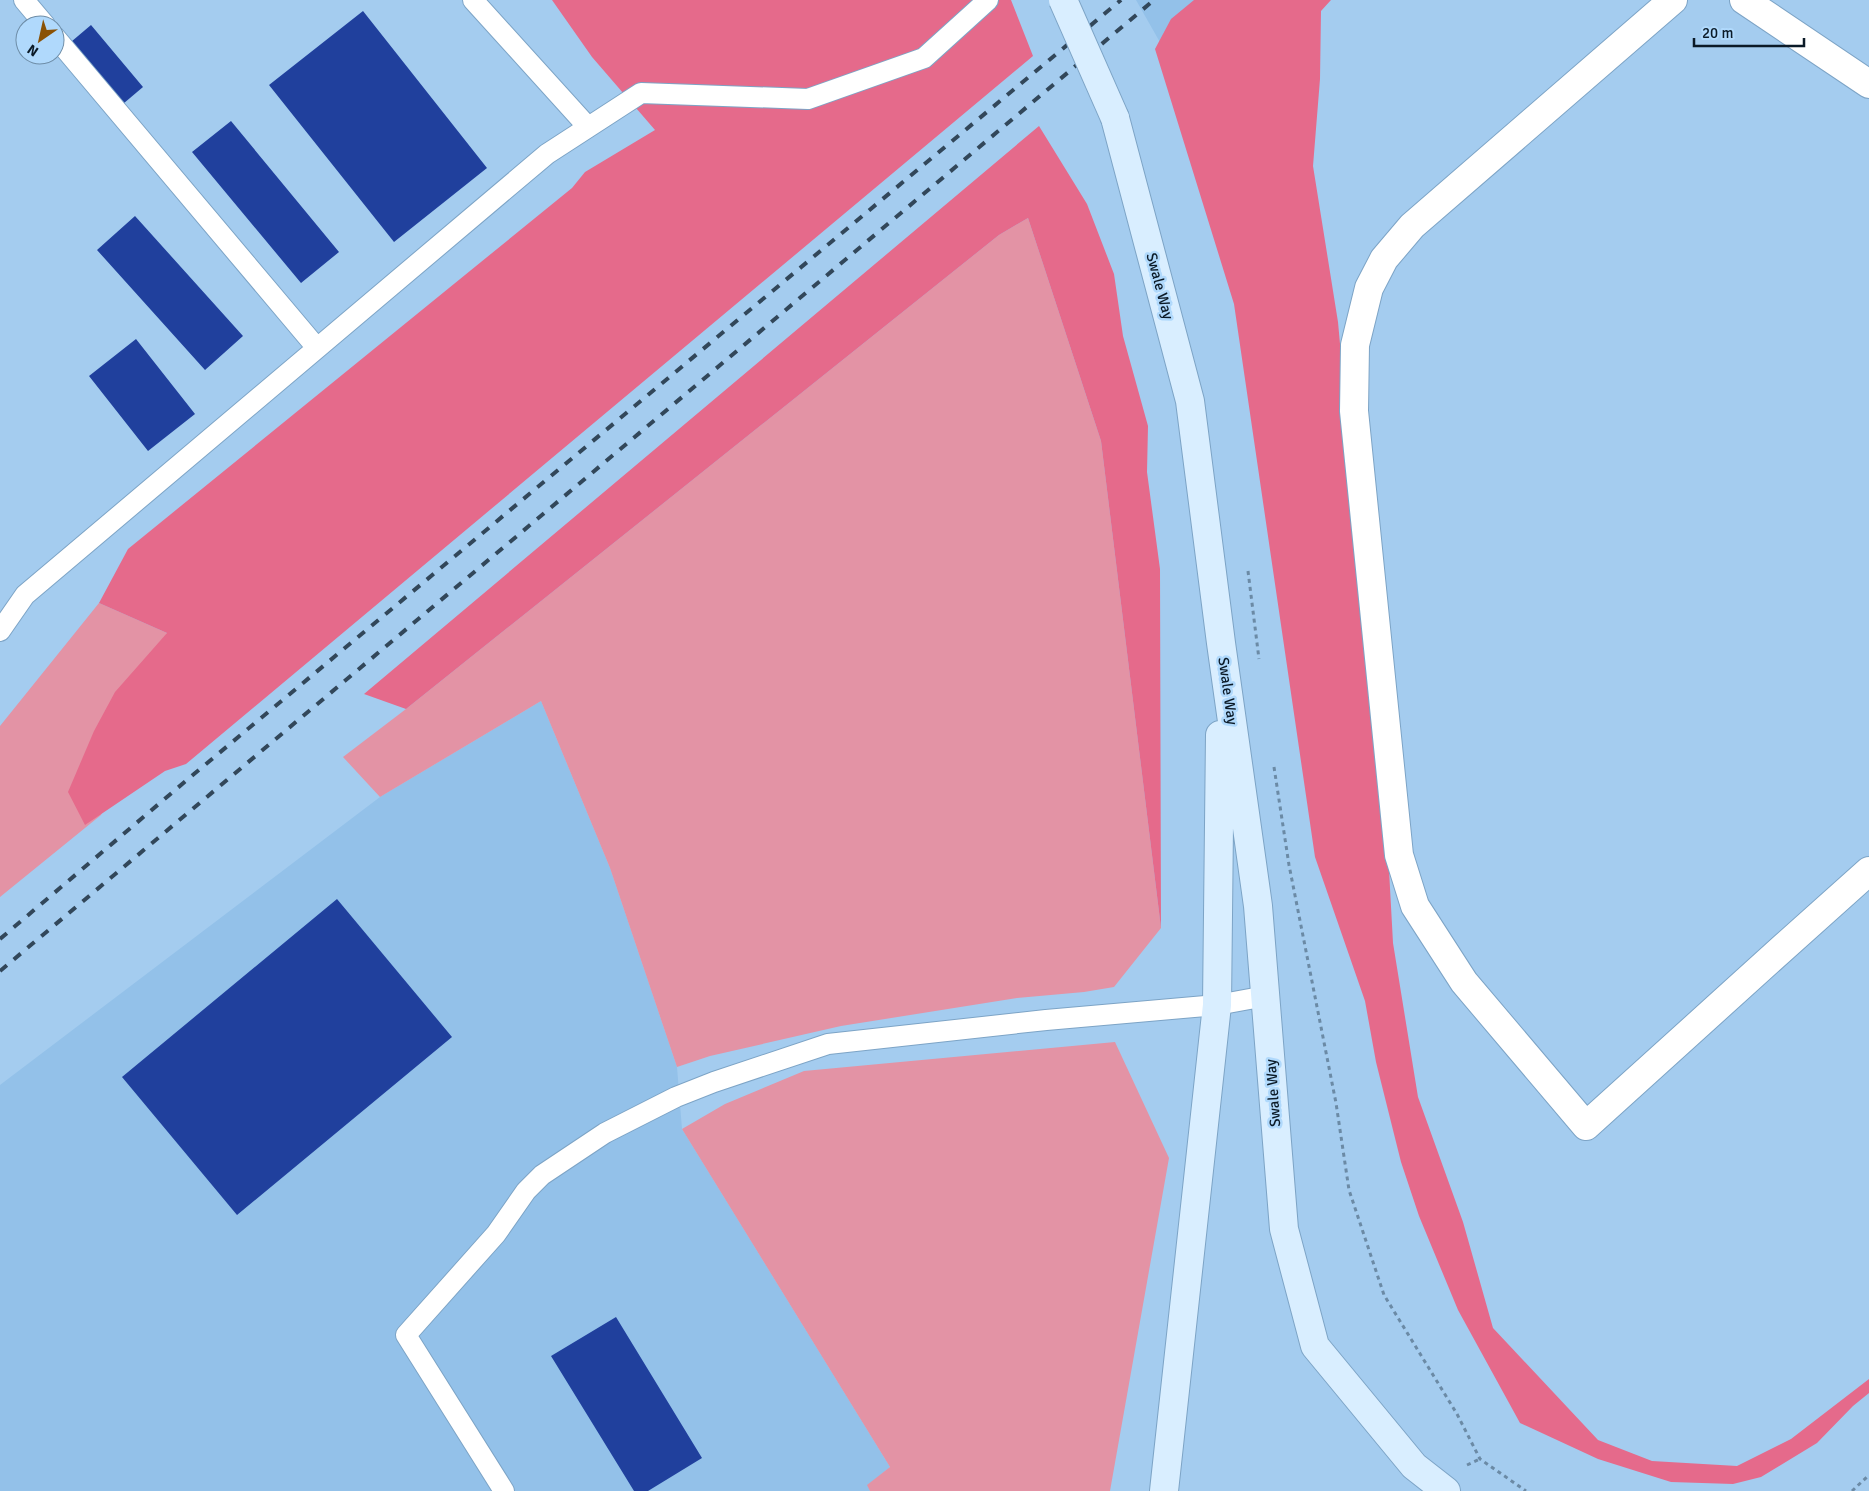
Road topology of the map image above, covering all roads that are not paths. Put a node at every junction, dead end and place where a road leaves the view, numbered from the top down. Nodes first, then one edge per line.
1 (24, 0) edge
2 (473, 0) edge
3 (988, 0) edge
4 (1064, 0) edge
5 (1673, 0) edge
6 (1744, 0) edge
7 (37, 15) edge
8 (65, 49) edge
9 (1869, 84) edge
10 (588, 128) junction
11 (317, 348) junction
12 (0, 631) edge
13 (1221, 643) junction
14 (1869, 871) edge
15 (1266, 996) junction
16 (1217, 1005) junction
17 (504, 1491) edge
18 (1164, 1491) edge
19 (1446, 1491) edge

1 - 7 lane
2 - 10 lane
3 - 10 lane
4 - 13 main road, Swale Way, bridge
5 - 14 street
6 - 9 street
8 - 11 lane
10 - 11 lane
11 - 12 lane
13 - 15 main road, Swale Way
13 - 16 main road, Swale Way
15 - 16 lane
15 - 19 main road, Swale Way
16 - 17 lane
16 - 18 main road, Swale Way

